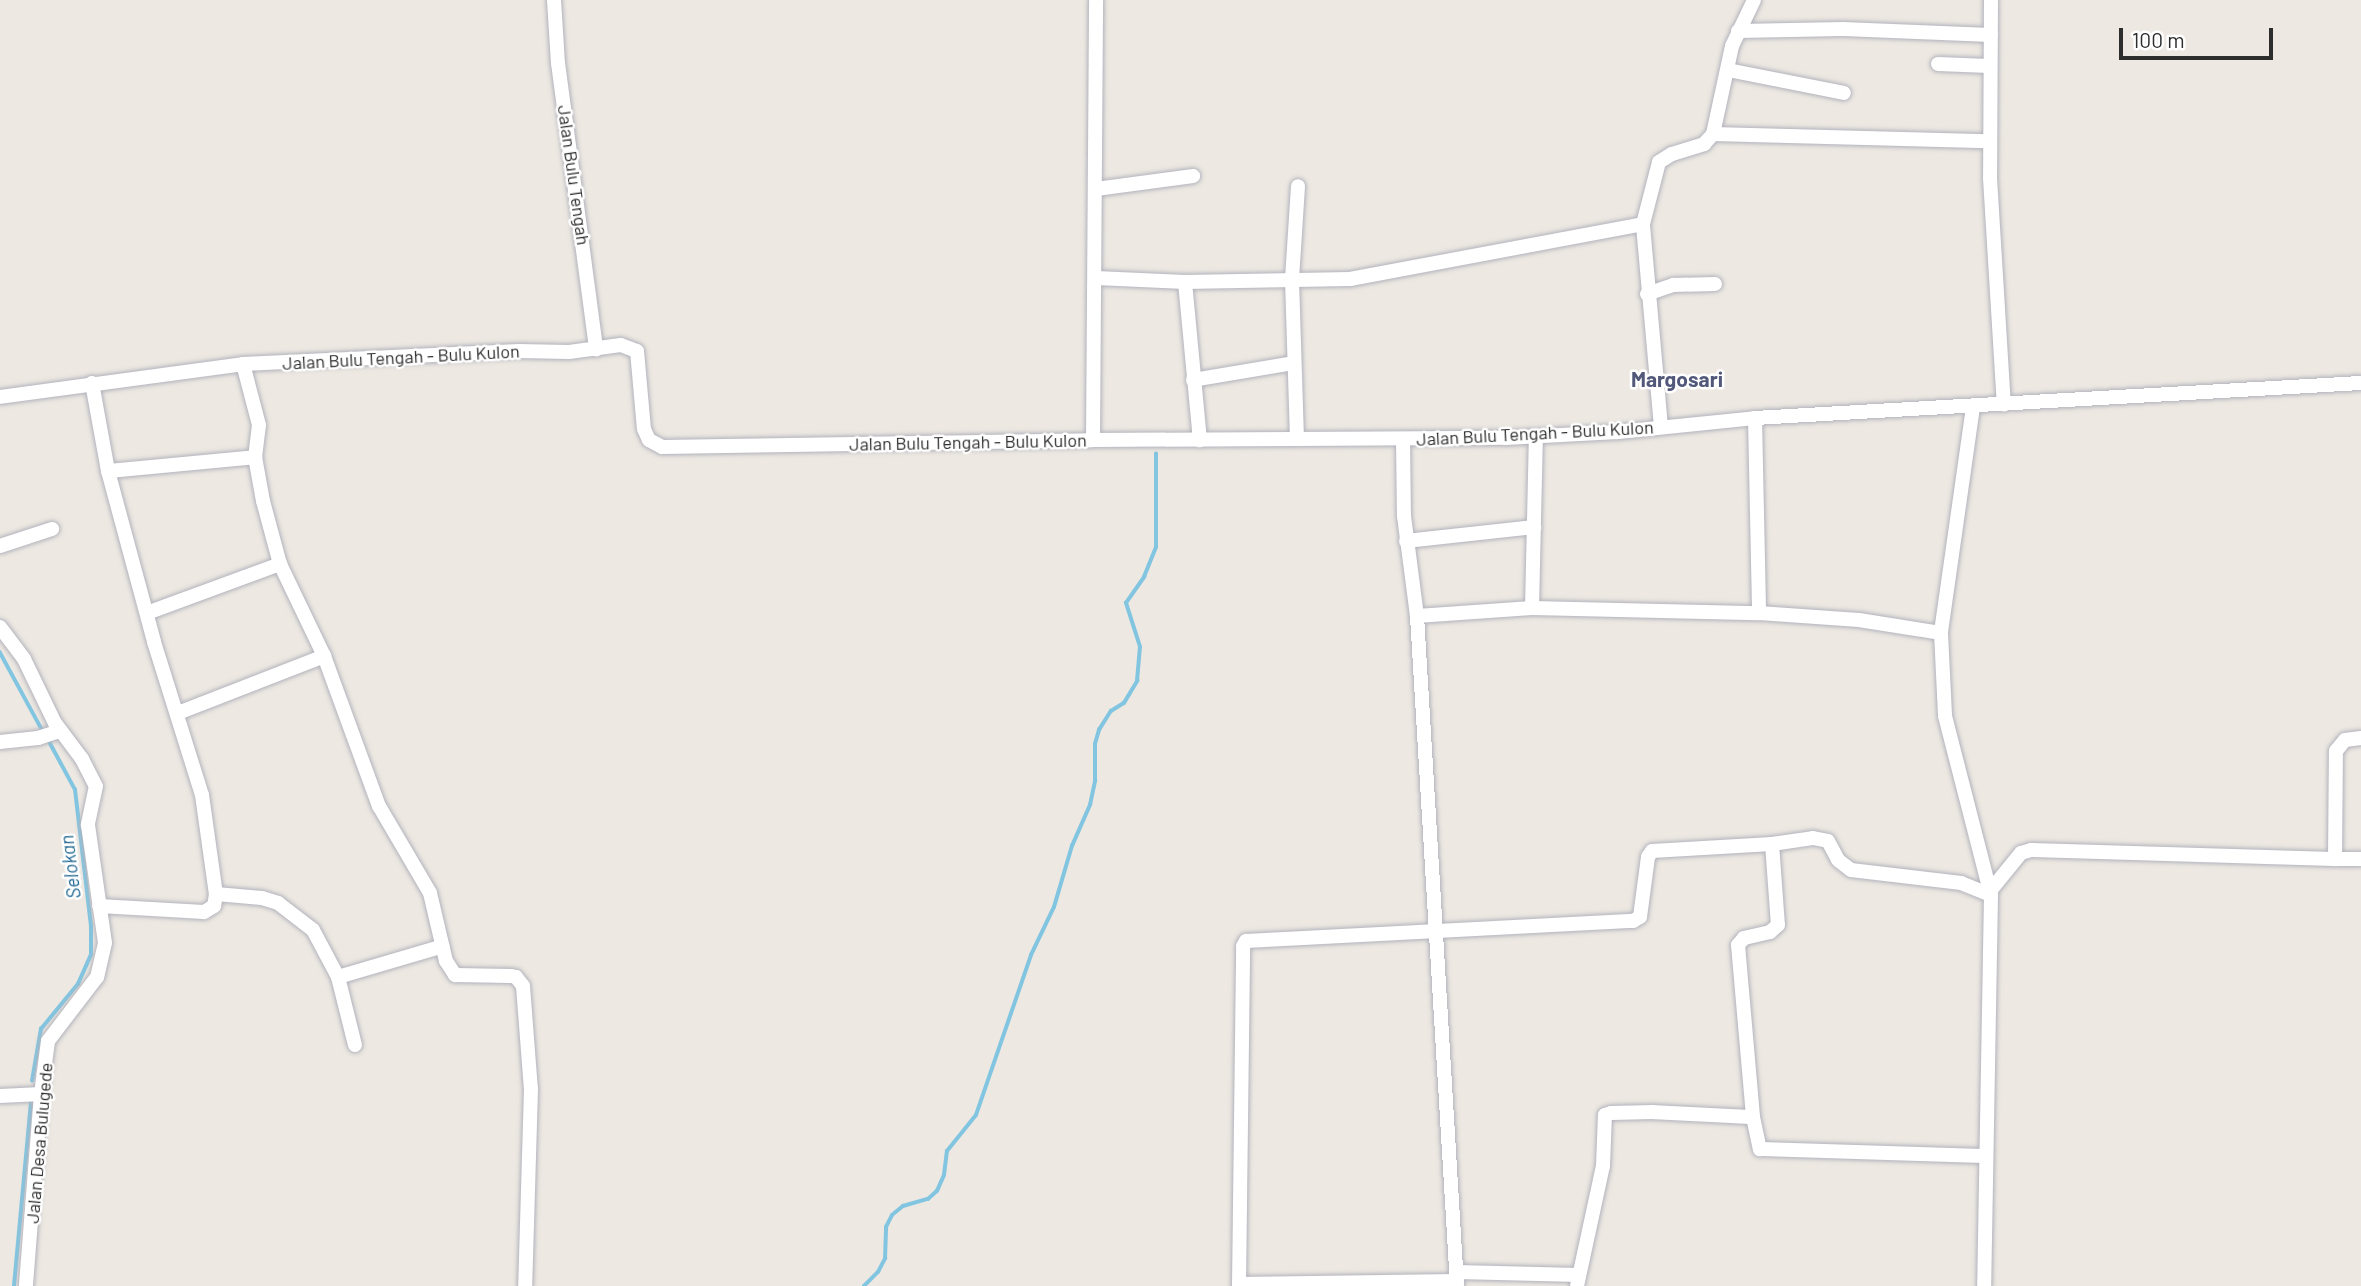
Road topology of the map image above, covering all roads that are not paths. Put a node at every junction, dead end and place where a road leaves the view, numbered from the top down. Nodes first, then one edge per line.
1 (554, 0) edge
2 (1096, 0) edge
3 (1754, 0) edge
4 (1991, 0) edge
5 (1738, 32) junction
6 (1991, 35) junction
7 (1938, 64) dead end
8 (1990, 66) junction
9 (1728, 71) junction
10 (1844, 93) dead end
11 (1713, 134) junction
12 (1988, 141) junction
13 (1194, 176) dead end
14 (1298, 186) dead end
15 (1096, 189) junction
16 (1643, 225) junction
17 (1096, 278) junction
18 (1292, 279) junction
19 (1185, 282) junction
20 (1715, 284) dead end
21 (1647, 294) junction
22 (596, 349) junction
23 (1294, 363) junction
24 (243, 364) junction
25 (1193, 380) junction
26 (92, 383) junction
27 (2361, 383) edge
28 (0, 397) edge
29 (2004, 405) junction
30 (1973, 407) junction
31 (1755, 418) junction
32 (1661, 427) junction
33 (1536, 436) junction
34 (1297, 439) junction
35 (1403, 439) junction
36 (1093, 440) junction
37 (1200, 440) junction
38 (255, 457) junction
39 (108, 471) junction
40 (1534, 527) junction
41 (52, 529) dead end
42 (1406, 541) junction
43 (0, 546) edge
44 (280, 564) junction
45 (1532, 608) junction
46 (147, 613) junction
47 (1759, 613) junction
48 (1417, 616) junction
49 (0, 628) edge
50 (1941, 633) junction
51 (324, 656) junction
52 (178, 713) junction
53 (58, 732) junction
54 (2361, 738) edge
55 (0, 742) edge
56 (1772, 844) junction
57 (2335, 859) junction
58 (2361, 859) edge
59 (1990, 893) junction
60 (216, 894) junction
61 (99, 906) junction
62 (1436, 933) junction
63 (443, 946) junction
64 (338, 977) junction
65 (355, 1045) dead end
66 (41, 1094) junction
67 (0, 1096) edge
68 (1753, 1117) junction
69 (1984, 1156) junction
70 (1457, 1280) edge
71 (1578, 1281) edge
72 (1239, 1285) edge
73 (26, 1286) edge
74 (525, 1286) edge
75 (1984, 1286) edge

1 - 22 street, Jalan Bulu Tengah
2 - 15 street
3 - 5 street
4 - 6 street
5 - 6 street
5 - 9 street
6 - 8 street
7 - 8 street
8 - 12 street
9 - 10 street
9 - 11 street
11 - 12 street
11 - 16 street
12 - 29 street
13 - 15 street
14 - 18 street
15 - 17 street
16 - 18 street
16 - 21 street
17 - 19 street
17 - 36 street
18 - 19 street
18 - 23 street
19 - 25 street
20 - 21 street
21 - 32 street
22 - 24 street, Jalan Bulu Tengah - Bulu Kulon
22 - 36 street, Jalan Bulu Tengah - Bulu Kulon
23 - 25 street
23 - 34 street
24 - 26 street, Jalan Bulu Tengah - Bulu Kulon
24 - 38 street
25 - 37 street
26 - 28 street, Jalan Bulu Tengah - Bulu Kulon
26 - 39 street
27 - 29 street, Jalan Bulu Tengah - Bulu Kulon
29 - 30 street, Jalan Bulu Tengah - Bulu Kulon
30 - 31 street, Jalan Bulu Tengah - Bulu Kulon
30 - 50 street
31 - 32 street, Jalan Bulu Tengah - Bulu Kulon
31 - 47 street
32 - 33 street, Jalan Bulu Tengah - Bulu Kulon
33 - 35 street, Jalan Bulu Tengah - Bulu Kulon
33 - 40 street
34 - 35 street, Jalan Bulu Tengah - Bulu Kulon
34 - 37 street, Jalan Bulu Tengah - Bulu Kulon
35 - 42 street
36 - 37 street, Jalan Bulu Tengah - Bulu Kulon
38 - 39 street
38 - 44 street
39 - 46 street
40 - 42 street
40 - 45 street
41 - 43 street
42 - 48 street
44 - 46 street
44 - 51 street
45 - 47 street
45 - 48 street
46 - 52 street
47 - 50 street
48 - 62 street
49 - 53 street, Jalan Desa Bulugede
50 - 59 street
51 - 52 street
51 - 63 street
52 - 60 street
53 - 55 street
53 - 61 street, Jalan Desa Bulugede
54 - 57 street
56 - 59 street
56 - 62 street
56 - 68 street
57 - 58 street
57 - 59 street
59 - 69 street
60 - 61 street
60 - 64 street
61 - 66 street, Jalan Desa Bulugede
62 - 70 street
62 - 72 street
63 - 64 street
63 - 74 street
64 - 65 street
66 - 67 street
66 - 73 street, Jalan Desa Bulugede
68 - 69 street
68 - 71 street
69 - 75 street
70 - 71 street
70 - 72 street

